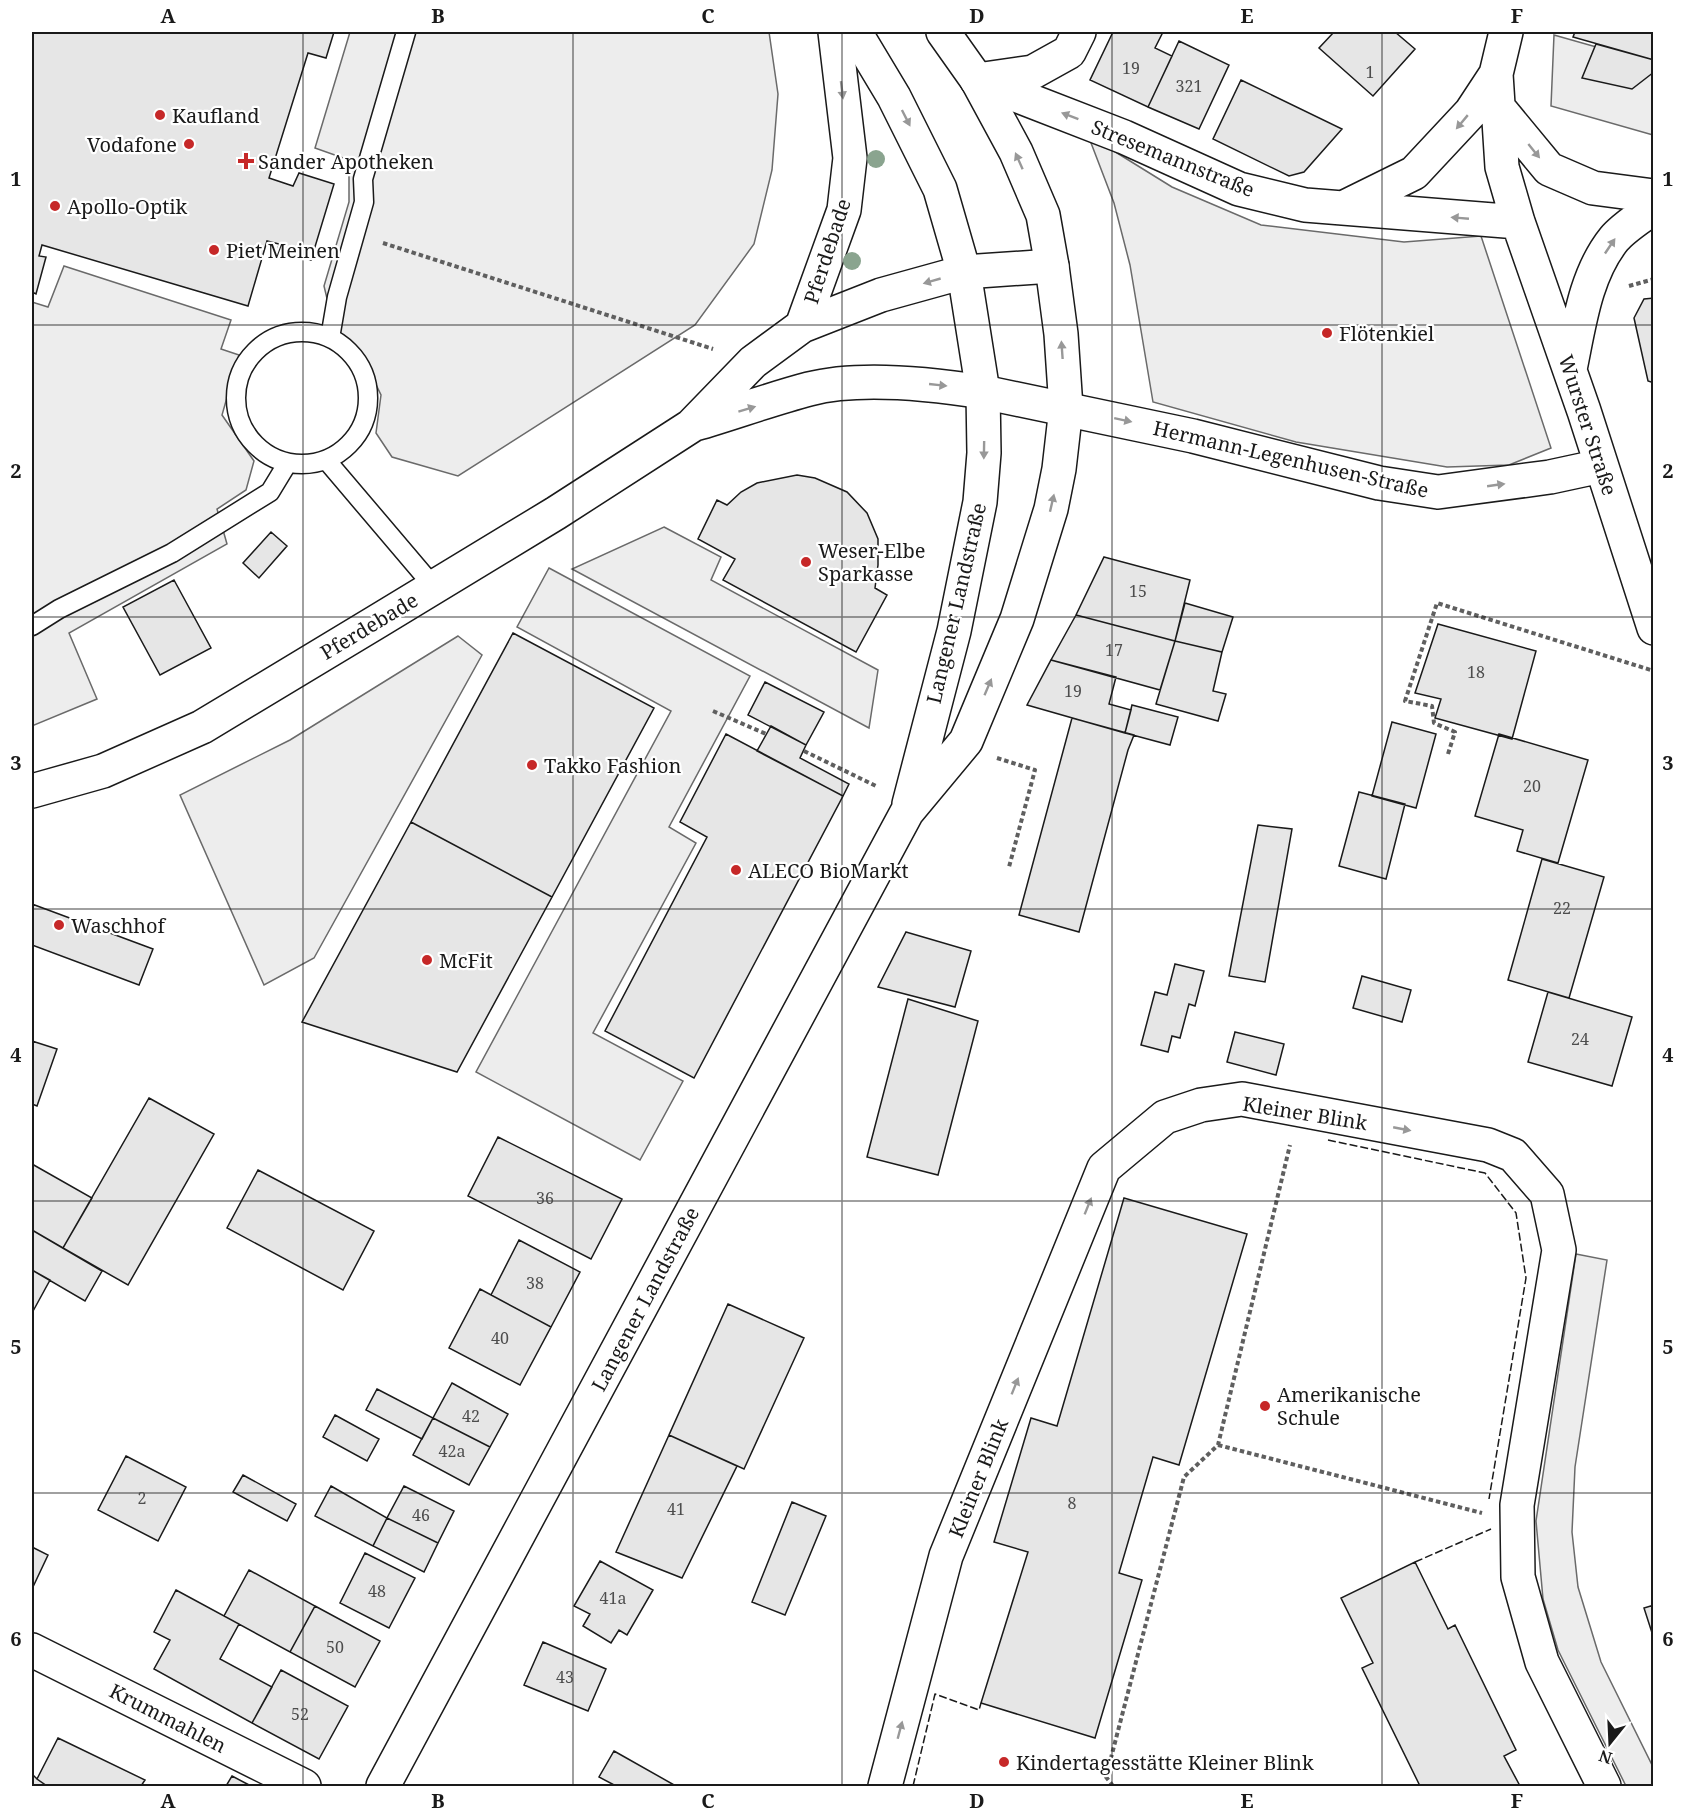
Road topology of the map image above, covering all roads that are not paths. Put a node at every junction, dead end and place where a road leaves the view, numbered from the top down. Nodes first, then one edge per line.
1 (406, 32) edge
2 (835, 32) edge
3 (855, 32) edge
4 (943, 32) edge
5 (1079, 32) edge
6 (1506, 32) edge
7 (977, 80) junction
8 (1497, 90) junction
9 (1653, 196) edge
10 (1653, 207) edge
11 (1341, 208) junction
12 (1518, 222) junction
13 (1053, 266) junction
14 (964, 272) junction
15 (802, 326) junction
16 (330, 338) junction
17 (1570, 369) junction
18 (983, 392) junction
19 (1066, 408) junction
20 (691, 426) junction
21 (327, 461) junction
22 (287, 464) junction
23 (1601, 466) junction
24 (434, 587) junction
25 (32, 626) edge
26 (1653, 628) edge
27 (32, 791) edge
28 (908, 807) junction
29 (32, 1650) edge
30 (304, 1786) edge
31 (383, 1786) edge
32 (885, 1786) edge
33 (1604, 1786) edge

1 - 16 lane
2 -> 15 street, Pferdebade
3 -> 14 street
4 - 7 street
5 - 7 street
6 - 8 street
11 -> 7 street, Stresemannstraße
13 -> 7 street
8 -> 9 street
8 -> 11 street
8 - 12 street, Wurster Straße
17 -> 10 street
12 -> 11 street, Stresemannstraße
12 - 17 street, Wurster Straße
13 - 14 street, Pferdebade
19 -> 13 street
14 -> 15 street, Pferdebade
14 - 18 street
15 - 20 street, Pferdebade
16 - 21 lane
16 - 22 lane
17 - 23 street, Wurster Straße
18 - 19 street, Hermann-Legenhusen-Straße
20 -> 18 street, Pferdebade
18 -> 28 street, Langener Landstraße
19 -> 23 street, Hermann-Legenhusen-Straße
28 -> 19 street, Langener Landstraße
20 - 24 street, Pferdebade
21 - 22 lane
21 - 24 lane
22 - 25 lane
23 - 26 street, Wurster Straße
24 - 27 street, Pferdebade
28 - 31 street, Langener Landstraße
29 - 30 street, Krummahlen
32 -> 33 street, Kleiner Blink

